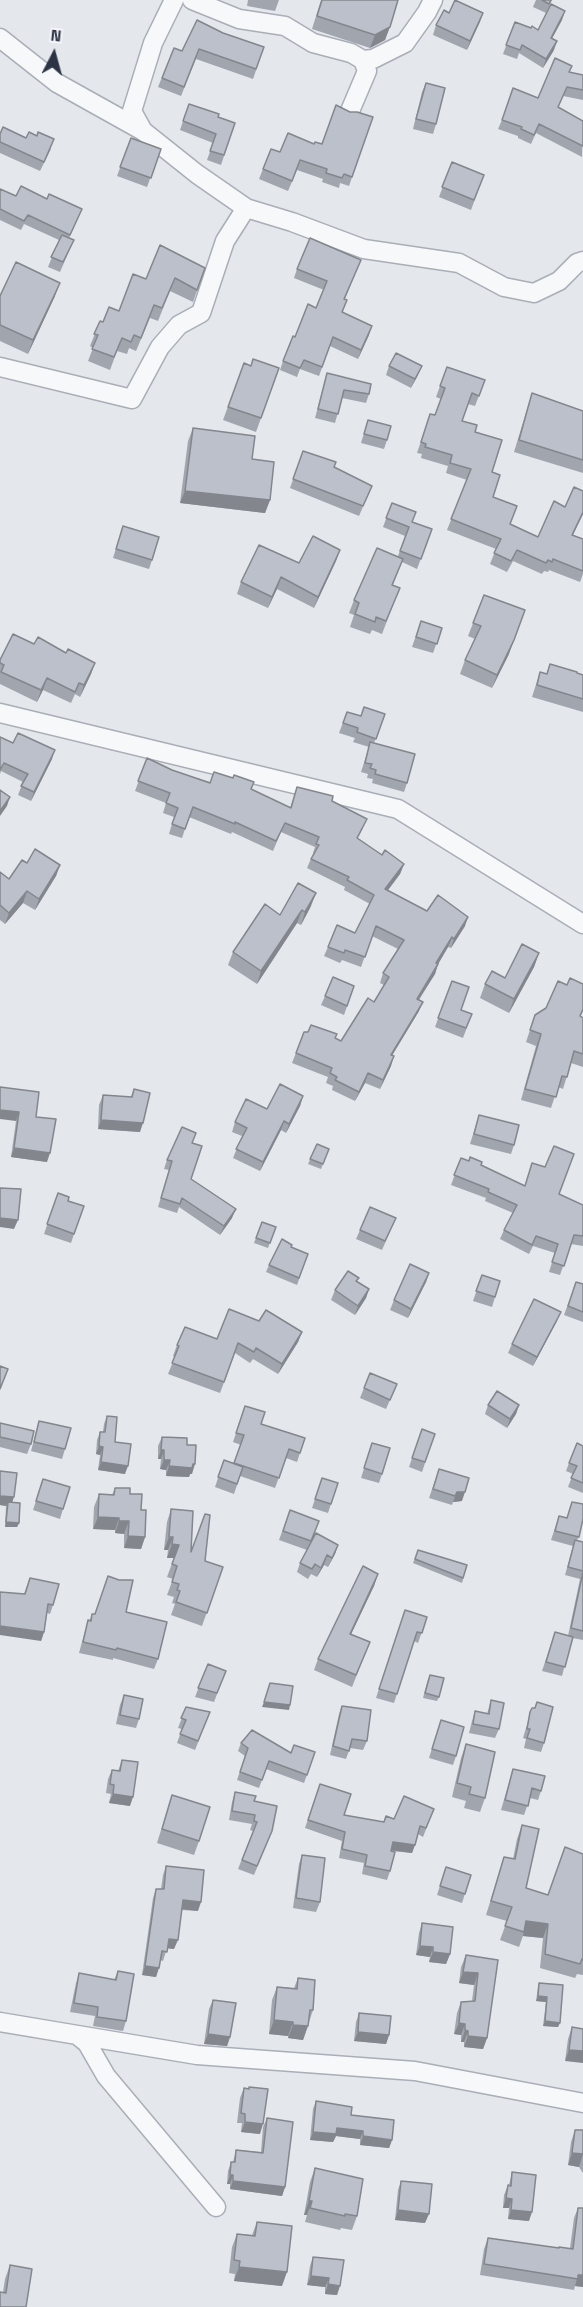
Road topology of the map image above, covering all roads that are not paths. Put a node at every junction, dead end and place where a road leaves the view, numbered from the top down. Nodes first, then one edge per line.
1 (174, 0) edge
2 (192, 0) edge
3 (433, 0) edge
4 (0, 38) edge
5 (363, 60) junction
6 (350, 111) edge
7 (143, 131) junction
8 (246, 208) junction
9 (583, 261) edge
10 (0, 367) edge
11 (0, 713) edge
12 (583, 924) edge
13 (0, 2022) edge
14 (77, 2035) junction
15 (583, 2103) edge
16 (216, 2207) dead end

1 - 7 street
2 - 5 street
3 - 5 street
4 - 7 street
5 - 6 street
7 - 8 street
8 - 9 street
8 - 10 street
11 - 12 street
13 - 14 street
14 - 15 street
14 - 16 street

